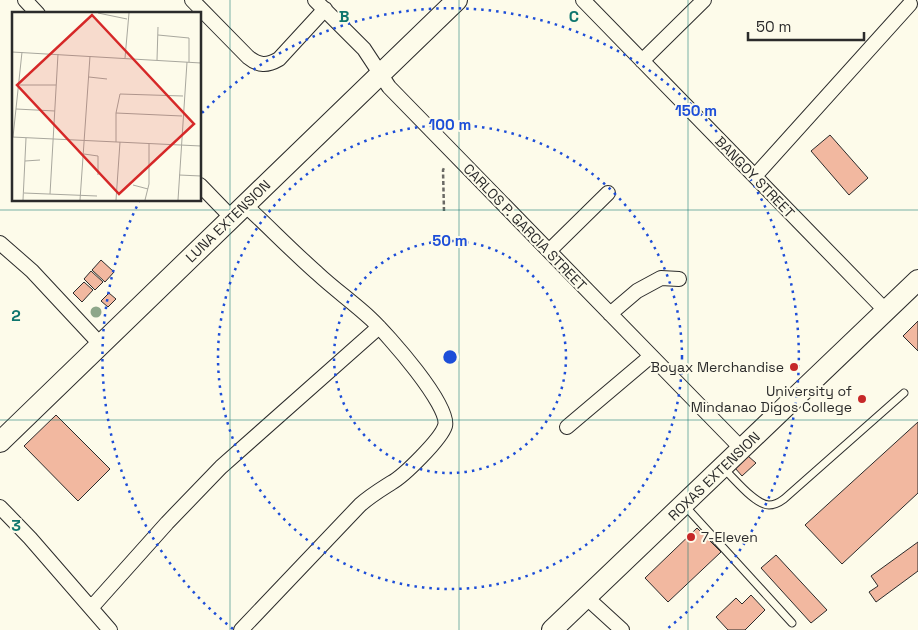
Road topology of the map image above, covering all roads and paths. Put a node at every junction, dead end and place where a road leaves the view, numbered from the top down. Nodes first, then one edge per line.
1 (25, 0) edge
2 (192, 0) edge
3 (457, 0) edge
4 (583, 0) edge
5 (704, 0) edge
6 (320, 5) edge
7 (911, 6) edge
8 (36, 12) edge
9 (642, 60) junction
10 (381, 74) junction
11 (451, 150) junction
12 (755, 176) junction
13 (201, 186) edge
14 (608, 193) dead end
15 (238, 211) junction
16 (444, 211) dead end
17 (0, 243) edge
18 (549, 251) junction
19 (679, 279) dead end
20 (918, 280) edge
21 (886, 311) junction
22 (610, 314) junction
23 (379, 327) junction
24 (101, 345) junction
25 (651, 356) junction
26 (904, 393) dead end
27 (568, 426) dead end
28 (0, 442) edge
29 (742, 449) junction
30 (723, 467) junction
31 (684, 505) junction
32 (0, 507) edge
33 (587, 598) junction
34 (91, 608) junction
35 (792, 624) dead end
36 (110, 630) edge
37 (241, 630) edge
38 (552, 630) edge
39 (622, 630) edge

1 - 8 street
2 - 6 street
3 - 10 street, LUNA EXTENSION
4 - 9 street, BANGOY STREET
5 - 9 street
6 - 10 street, CARLOS P. GARCIA STREET
7 - 12 street
9 - 12 street, BANGOY STREET
10 - 11 street, CARLOS P. GARCIA STREET
10 - 15 street, LUNA EXTENSION
11 - 16 path
11 - 18 street, CARLOS P. GARCIA STREET
12 - 21 street, BANGOY STREET
13 - 15 street
14 - 18 street
15 - 23 street
15 - 24 street, LUNA EXTENSION
17 - 24 street
18 - 22 street, CARLOS P. GARCIA STREET
19 - 22 street
20 - 21 street, ROXAS EXTENSION
21 - 29 street, ROXAS EXTENSION
22 - 25 street, CARLOS P. GARCIA STREET
23 - 34 street
23 - 37 street
24 - 28 street, LUNA EXTENSION
25 - 27 street
25 - 29 street, CARLOS P. GARCIA STREET
26 - 30 lane
29 - 30 street, ROXAS EXTENSION
30 - 31 street, ROXAS EXTENSION
31 - 33 street, ROXAS EXTENSION
31 - 35 lane
32 - 34 street
33 - 38 street, ROXAS EXTENSION
33 - 39 street
34 - 36 street

